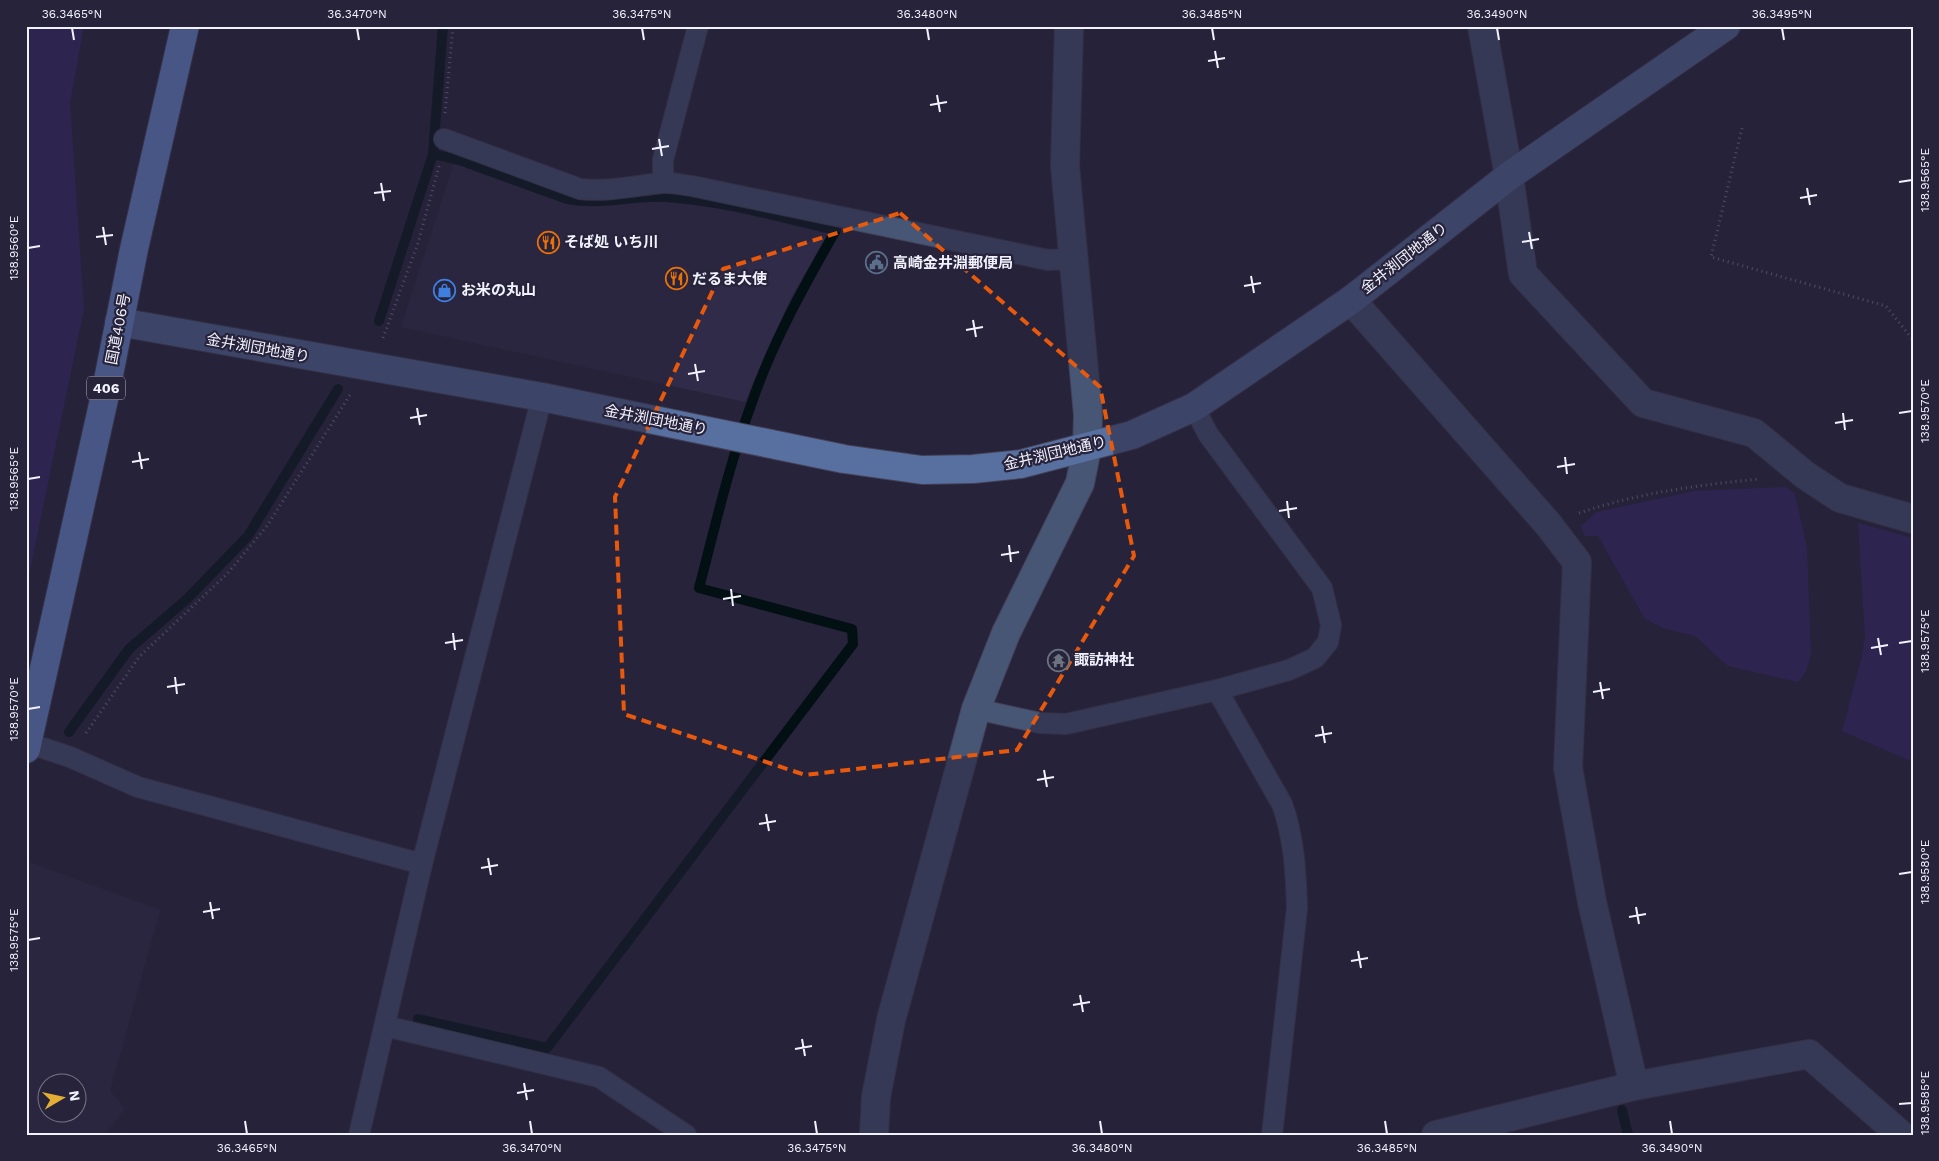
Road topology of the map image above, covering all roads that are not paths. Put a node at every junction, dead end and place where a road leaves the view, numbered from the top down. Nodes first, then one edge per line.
1 (185, 26) edge
2 (698, 26) edge
3 (1069, 26) edge
4 (1482, 26) edge
5 (1726, 26) edge
6 (444, 139) road end
7 (1509, 176) junction
8 (663, 182) junction
9 (1072, 259) junction
10 (1350, 300) junction
11 (119, 322) junction
12 (542, 397) junction
13 (1194, 406) junction
14 (1087, 448) junction
15 (1913, 518) edge
16 (1218, 690) junction
17 (976, 709) junction
18 (27, 746) edge
19 (422, 864) junction
20 (385, 1026) junction
21 (1634, 1086) junction
22 (359, 1135) edge
23 (686, 1135) edge
24 (874, 1135) edge
25 (1272, 1135) edge
26 (1436, 1135) edge
27 (1901, 1135) edge

1 - 11 highway, 国道406号 / 406
2 - 8 lane
3 - 9 street
4 - 7 street
5 - 7 street, 金井渕団地通り
6 - 8 lane
7 - 10 street, 金井渕団地通り
7 - 15 street
8 - 9 lane
9 - 14 street
10 - 13 street, 金井渕団地通り
10 - 21 street
11 - 12 street, 金井渕団地通り
11 - 18 highway, 国道406号 / 406
12 - 14 street, 金井渕団地通り
12 - 19 lane
13 - 14 street, 金井渕団地通り
13 - 16 lane
14 - 17 street
16 - 17 lane
16 - 25 lane
17 - 24 street
18 - 19 lane
19 - 20 lane
20 - 22 lane
20 - 23 lane
21 - 26 street
21 - 27 street

